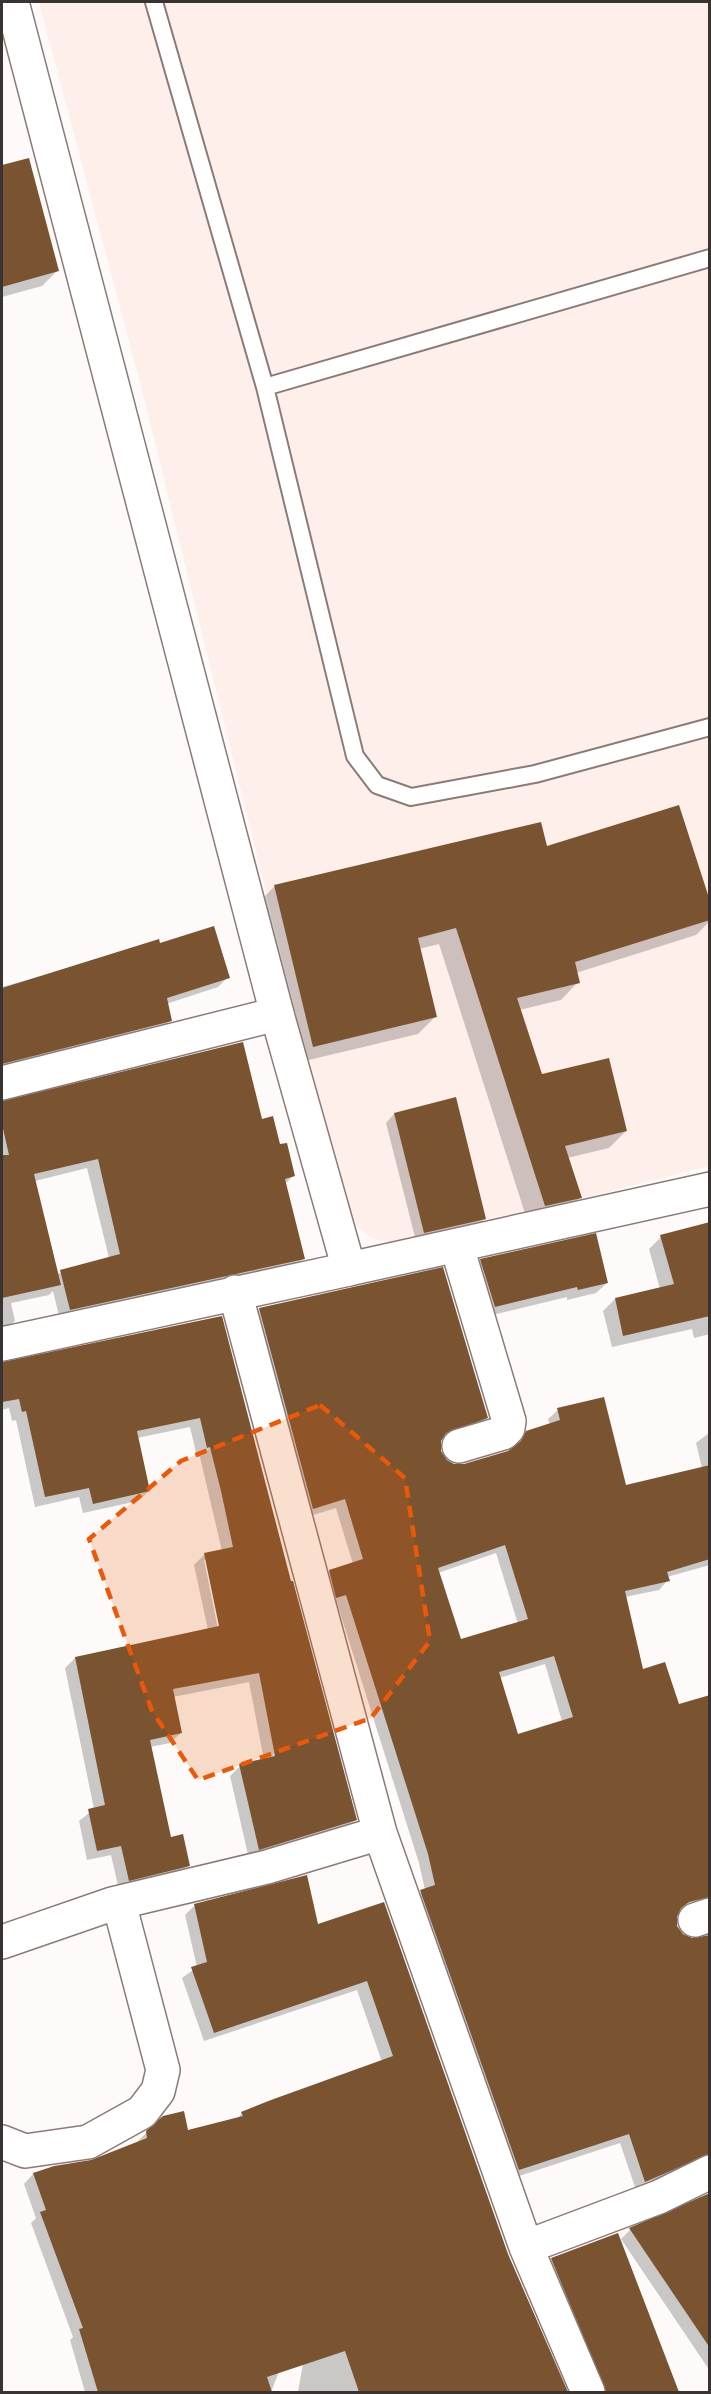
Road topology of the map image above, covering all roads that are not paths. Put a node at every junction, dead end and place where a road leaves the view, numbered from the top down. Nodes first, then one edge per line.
1 (12, 2) edge
2 (154, 2) edge
3 (710, 258) edge
4 (265, 387) junction
5 (710, 727) edge
6 (277, 1014) junction
7 (2, 1083) edge
8 (710, 1189) edge
9 (457, 1247) junction
10 (349, 1269) junction
11 (235, 1292) junction
12 (2, 1344) edge
13 (459, 1446) dead end
14 (380, 1833) junction
15 (119, 1903) junction
16 (2, 1942) edge
17 (2, 2142) edge
18 (710, 2172) edge
19 (526, 2247) junction
20 (588, 2392) edge

1 - 6 street
2 - 4 lane
3 - 4 lane
4 - 5 lane
6 - 7 street
6 - 10 street
8 - 9 street
9 - 10 street
9 - 13 street
10 - 11 street
11 - 12 street
11 - 14 street
14 - 15 street
14 - 19 street
15 - 16 street
15 - 17 street
18 - 19 street
19 - 20 street

